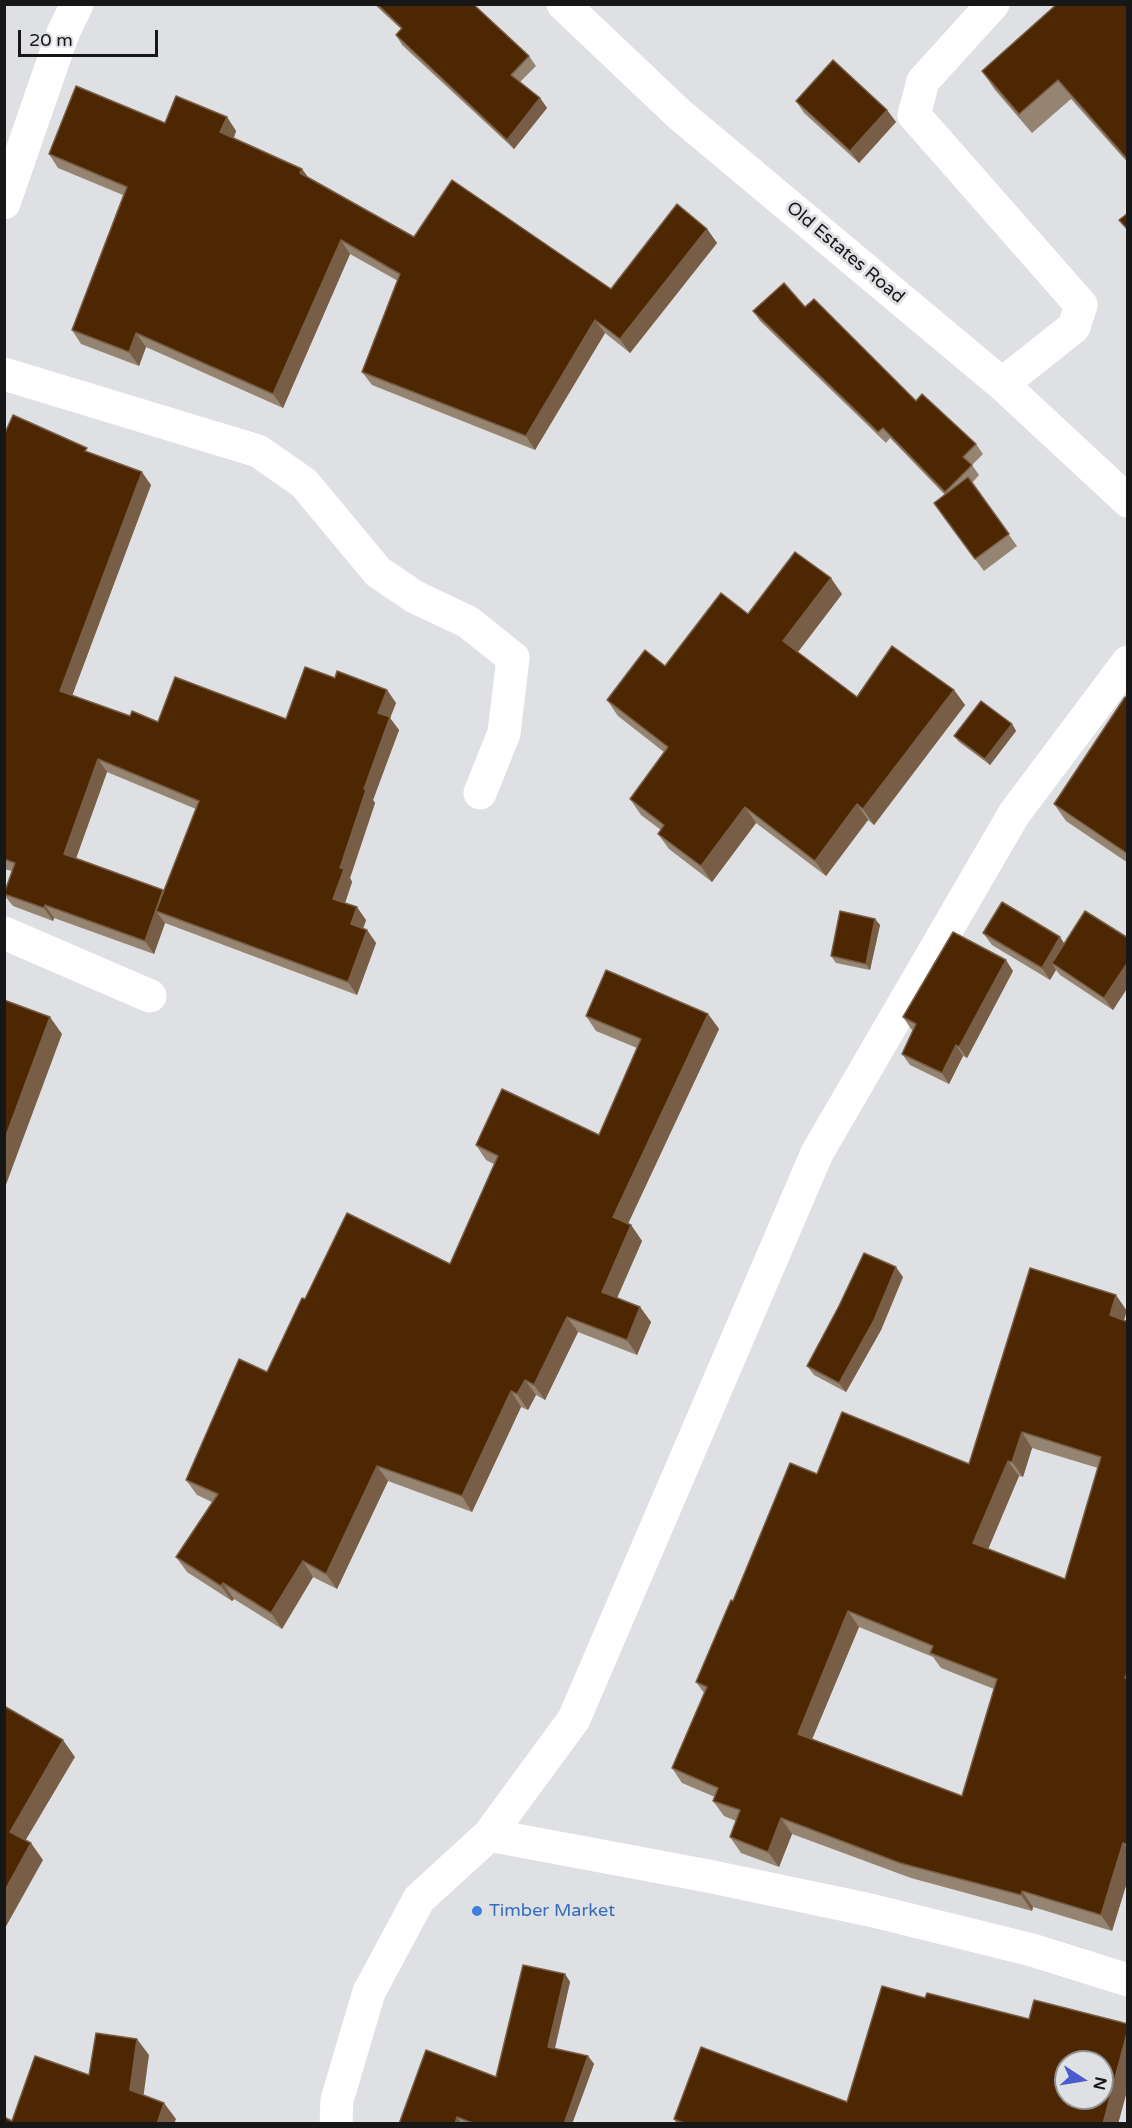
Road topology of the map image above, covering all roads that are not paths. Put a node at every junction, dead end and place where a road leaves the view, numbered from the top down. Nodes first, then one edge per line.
1 (77, 4) edge
2 (563, 4) edge
3 (993, 4) edge
4 (4, 203) edge
5 (4, 374) edge
6 (1002, 384) junction
7 (1128, 501) edge
8 (1128, 662) edge
9 (480, 794) dead end
10 (4, 933) edge
11 (150, 996) dead end
12 (489, 1835) junction
13 (1128, 1980) edge
14 (336, 2124) edge

1 - 4 street
2 - 6 street, Old Estates Road
3 - 6 street
5 - 9 street
6 - 7 street, Old Estates Road
8 - 12 street
10 - 11 street
12 - 13 street
12 - 14 street

